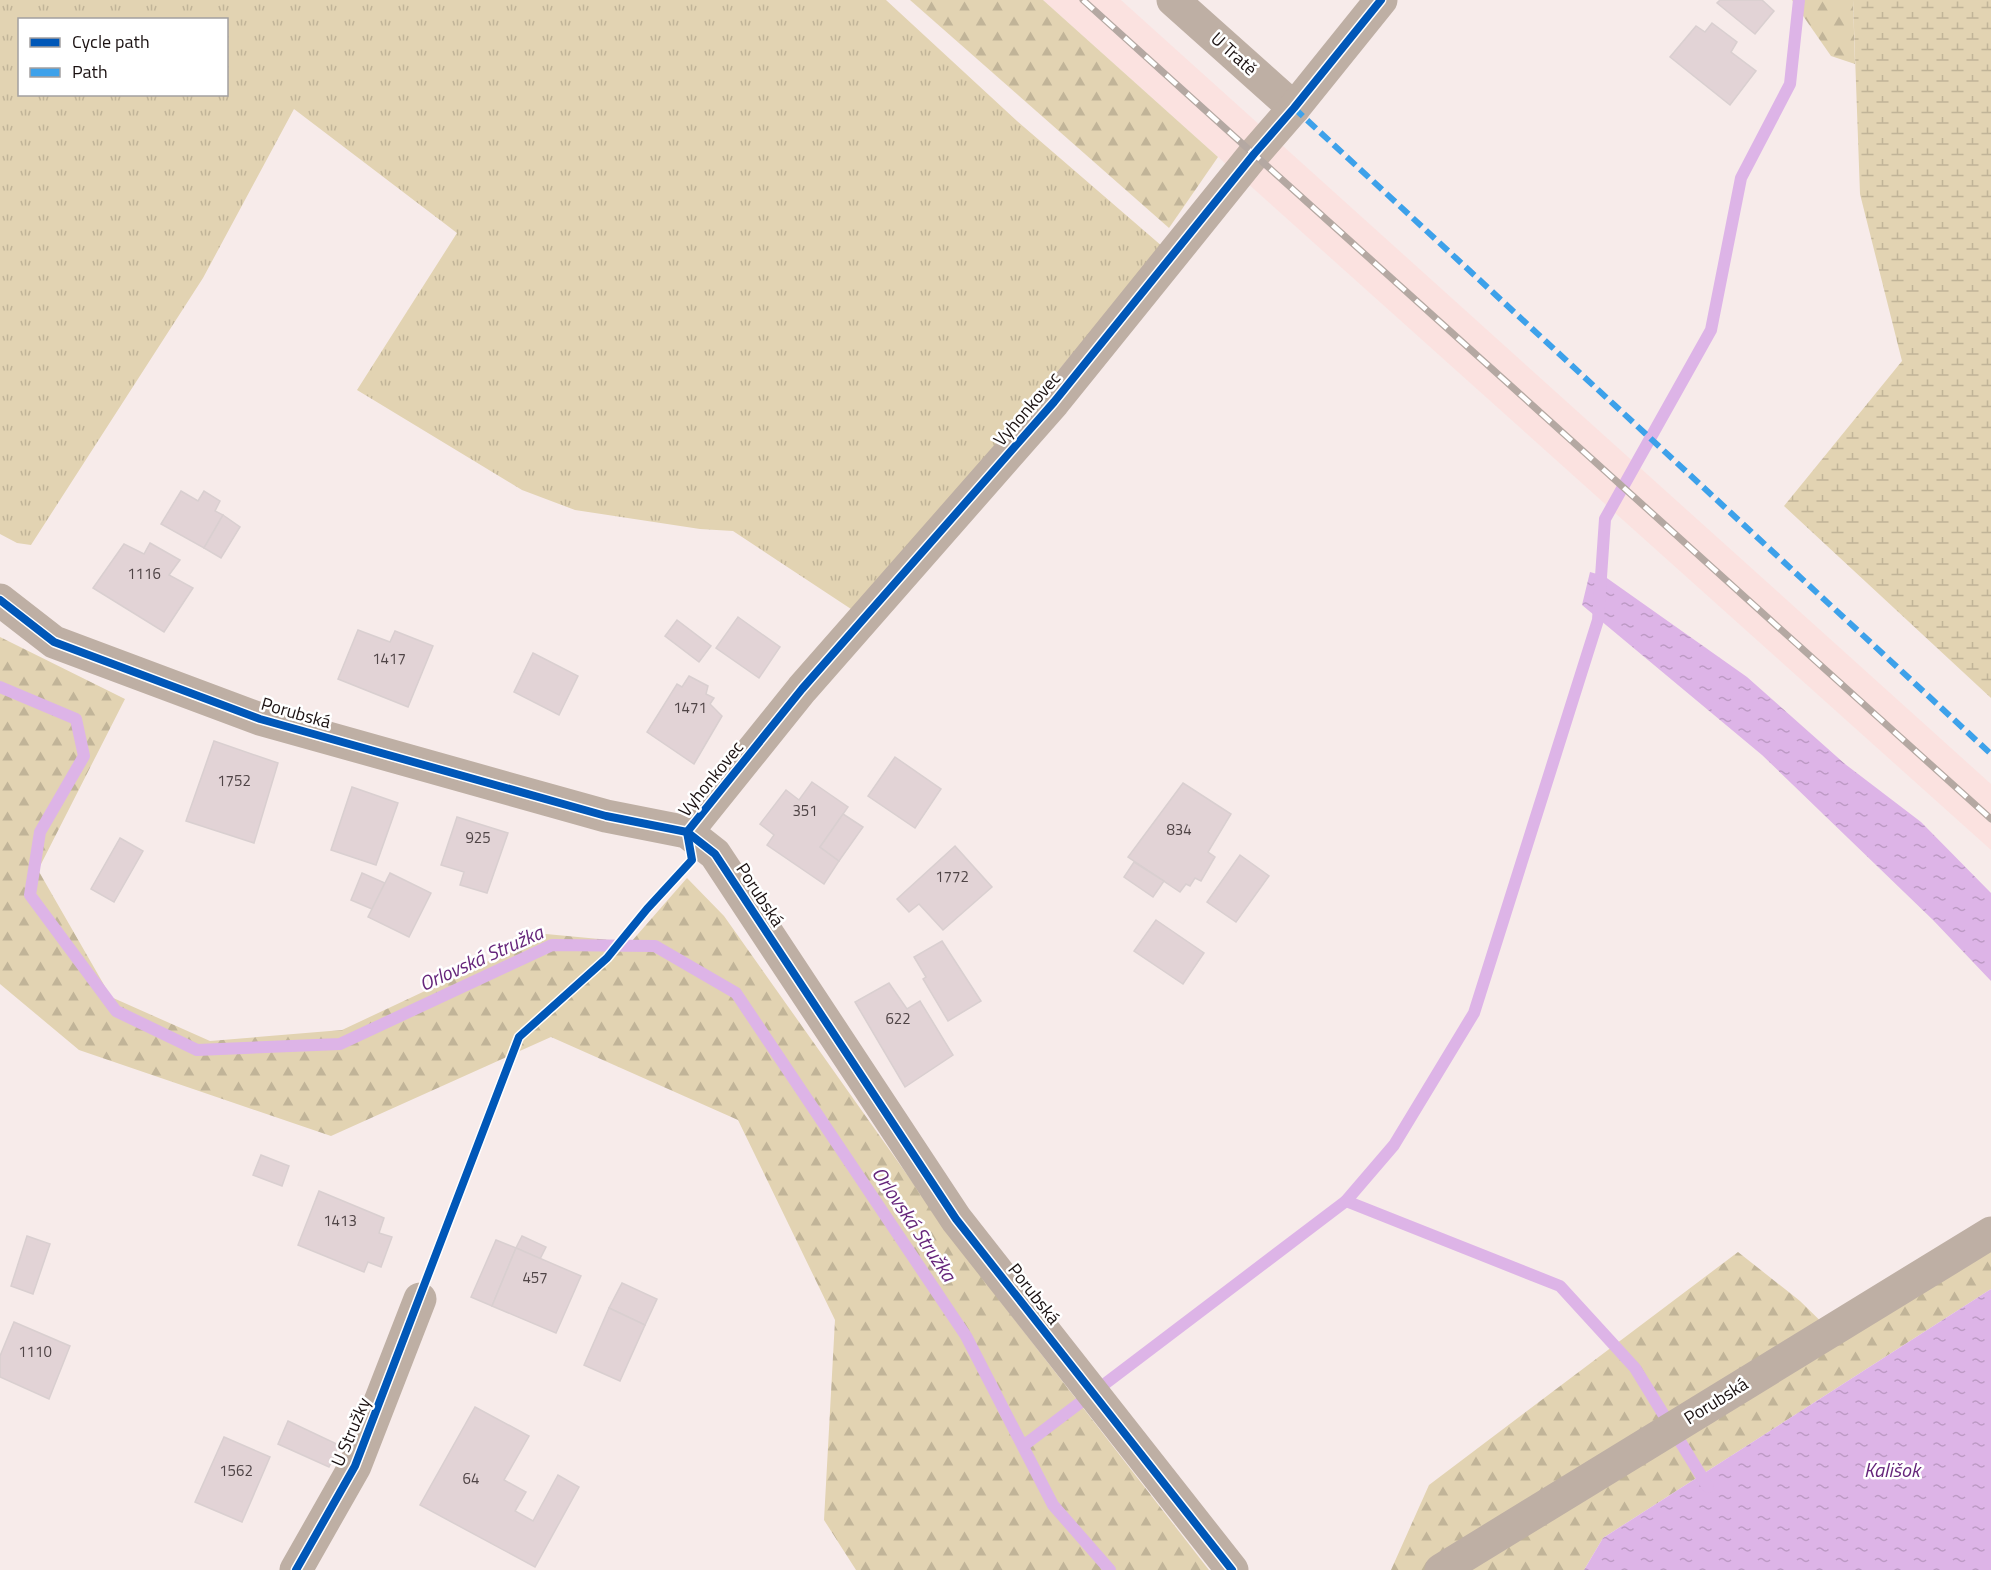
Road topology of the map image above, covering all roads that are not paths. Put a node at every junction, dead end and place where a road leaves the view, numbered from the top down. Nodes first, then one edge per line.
1 (1173, 0) edge
2 (1382, 0) edge
3 (1294, 108) junction
4 (0, 600) edge
5 (687, 832) junction
6 (1991, 1233) edge
7 (420, 1299) road end
8 (296, 1570) edge
9 (1232, 1570) edge
10 (1441, 1570) edge

1 - 3 street, U Tratě
2 - 3 street, Vyhonkovec
3 - 5 street, Vyhonkovec
4 - 5 street, Porubská
5 - 9 street, Porubská
6 - 10 street, Porubská
7 - 8 street, U Stružky

